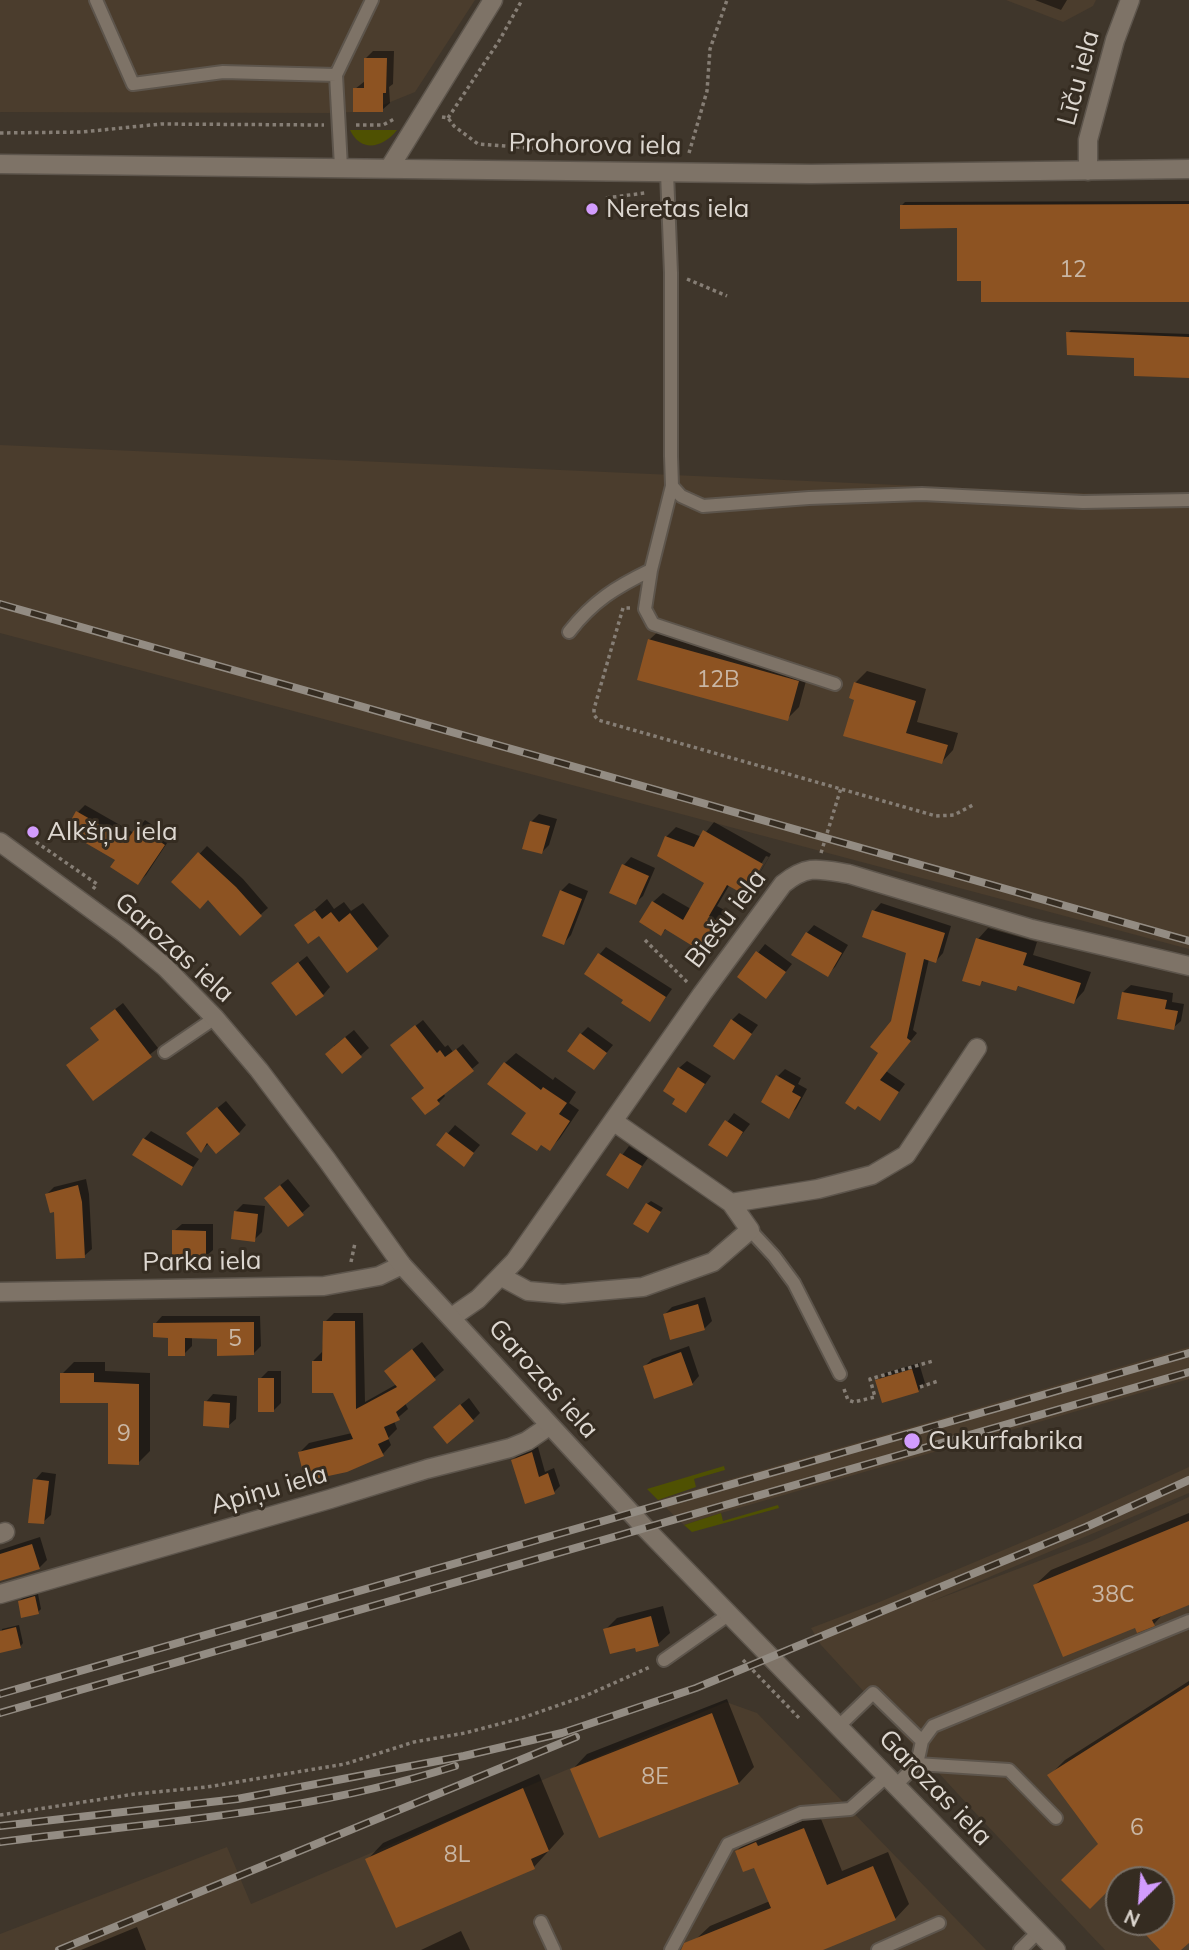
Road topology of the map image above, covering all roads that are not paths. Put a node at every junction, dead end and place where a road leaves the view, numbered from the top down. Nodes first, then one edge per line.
1 (96, 0) edge
2 (372, 0) edge
3 (493, 0) edge
4 (1130, 0) edge
5 (336, 75) junction
6 (0, 164) edge
7 (341, 167) junction
8 (390, 167) junction
9 (1189, 169) edge
10 (1088, 171) junction
11 (676, 173) junction
12 (673, 486) junction
13 (1189, 500) edge
14 (651, 570) junction
15 (569, 632) dead end
16 (835, 684) dead end
17 (0, 842) edge
18 (1189, 966) edge
19 (215, 1018) junction
20 (977, 1048) dead end
21 (165, 1052) dead end
22 (613, 1121) junction
23 (731, 1203) junction
24 (750, 1230) junction
25 (402, 1265) junction
26 (502, 1276) junction
27 (0, 1292) edge
28 (452, 1317) junction
29 (840, 1374) road end
30 (549, 1426) junction
31 (0, 1594) edge
32 (728, 1615) junction
33 (1189, 1621) edge
34 (664, 1660) road end
35 (839, 1726) junction
36 (922, 1741) junction
37 (917, 1764) junction
38 (891, 1781) junction
39 (1056, 1818) dead end
40 (541, 1922) dead end
41 (939, 1923) dead end
42 (1038, 1932) junction
43 (554, 1950) edge
44 (671, 1950) edge
45 (878, 1950) edge
46 (1020, 1950) edge
47 (1055, 1950) edge

1 - 5 lane
2 - 5 lane
3 - 8 street
4 - 10 street, Līču iela
5 - 7 lane
6 - 7 street, Prohorova iela
7 - 8 street, Prohorova iela
8 - 11 street, Prohorova iela
9 - 10 street, Prohorova iela
10 - 11 street, Prohorova iela
11 - 12 lane
12 - 13 lane
12 - 14 lane
14 - 15 lane
14 - 16 lane
17 - 19 street, Garozas iela
18 - 22 street, Biešu iela
19 - 21 lane
19 - 25 street, Garozas iela
20 - 23 street
22 - 23 street
22 - 26 street, Biešu iela
23 - 24 street
24 - 26 street
24 - 29 lane
25 - 27 street, Parka iela
25 - 28 street, Garozas iela
26 - 28 street, Biešu iela
28 - 30 street, Garozas iela
30 - 31 street, Apiņu iela
30 - 32 street, Garozas iela
32 - 34 lane
32 - 35 street, Garozas iela
33 - 36 lane
35 - 36 lane
35 - 38 street, Garozas iela
36 - 37 lane
37 - 38 lane
37 - 39 lane
38 - 42 street, Garozas iela
38 - 44 lane
40 - 43 lane
41 - 45 lane
42 - 46 lane
42 - 47 street, Garozas iela

